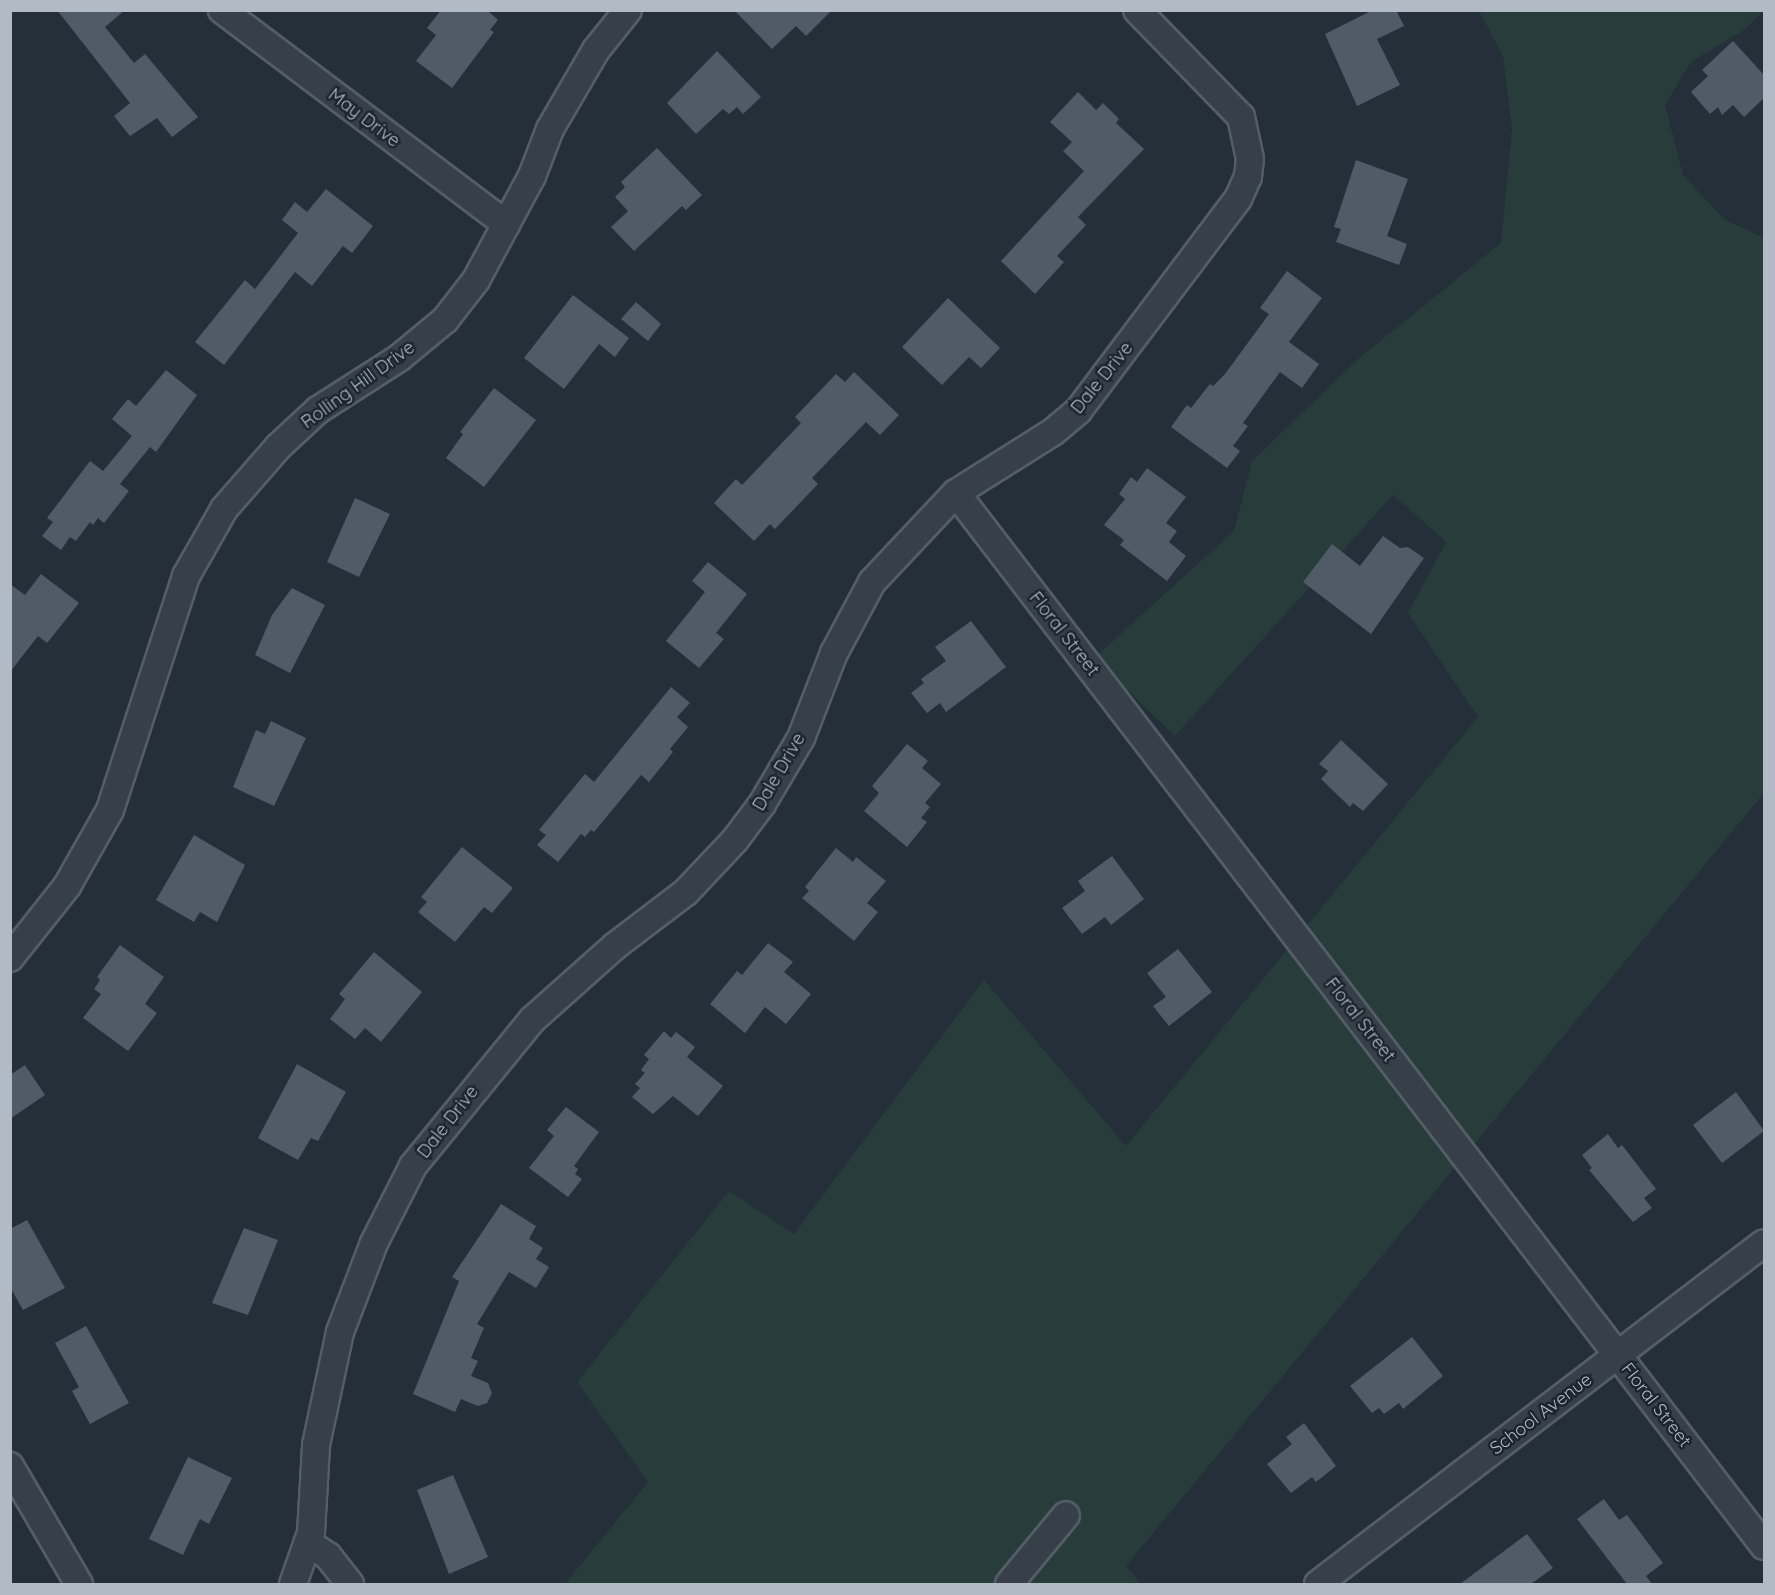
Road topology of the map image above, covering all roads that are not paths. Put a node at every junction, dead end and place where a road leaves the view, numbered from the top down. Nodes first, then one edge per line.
1 (222, 10) edge
2 (628, 10) edge
3 (1137, 10) edge
4 (506, 224) junction
5 (956, 493) junction
6 (10, 958) edge
7 (1764, 1243) edge
8 (1618, 1355) junction
9 (10, 1466) edge
10 (1066, 1515) dead end
11 (308, 1543) junction
12 (1764, 1546) edge
13 (79, 1584) edge
14 (292, 1584) edge
15 (350, 1584) edge
16 (1009, 1584) edge
17 (1318, 1584) edge

1 - 4 street, May Drive
2 - 4 street, Rolling Hill Drive
3 - 5 street, Dale Drive
4 - 6 street, Rolling Hill Drive
5 - 8 street, Floral Street
5 - 11 street, Dale Drive
7 - 8 street, School Avenue
8 - 12 street, Floral Street
8 - 17 street, School Avenue
9 - 13 street
10 - 16 street
11 - 14 street, Dale Drive
11 - 15 street

